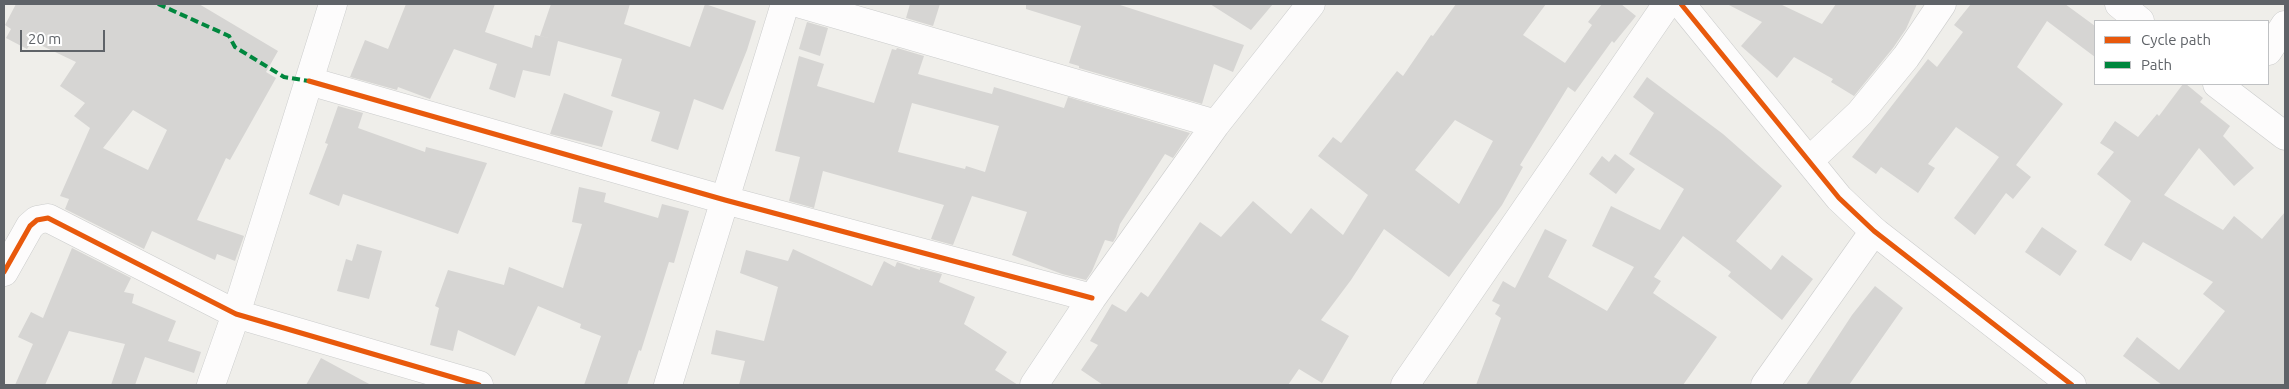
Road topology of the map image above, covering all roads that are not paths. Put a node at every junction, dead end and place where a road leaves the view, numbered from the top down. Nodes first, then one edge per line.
1 (333, 4) edge
2 (785, 4) edge
3 (802, 4) edge
4 (1311, 4) edge
5 (1667, 4) edge
6 (1681, 4) edge
7 (1942, 4) edge
8 (2119, 4) edge
9 (2139, 20) edge
10 (2285, 25) edge
11 (2269, 49) edge
12 (309, 81) junction
13 (2233, 89) edge
14 (1216, 124) junction
15 (2285, 136) edge
16 (1810, 160) junction
17 (725, 200) junction
18 (1874, 231) junction
19 (4, 272) edge
20 (1092, 298) junction
21 (236, 314) junction
22 (432, 379) edge
23 (211, 385) edge
24 (479, 385) edge
25 (668, 385) edge
26 (1034, 385) edge
27 (1404, 385) edge
28 (1765, 385) edge
29 (2072, 385) edge

1 - 12 street
2 - 17 street
3 - 14 street
4 - 14 street
5 - 27 street
6 - 16 street
7 - 16 street
8 - 9 street
10 - 11 street
12 - 17 street
12 - 21 street
13 - 15 street
14 - 20 street
16 - 18 street
17 - 20 street
17 - 25 street
18 - 28 street
18 - 29 street
19 - 21 street
20 - 26 street
21 - 22 street
21 - 23 street
22 - 24 street

